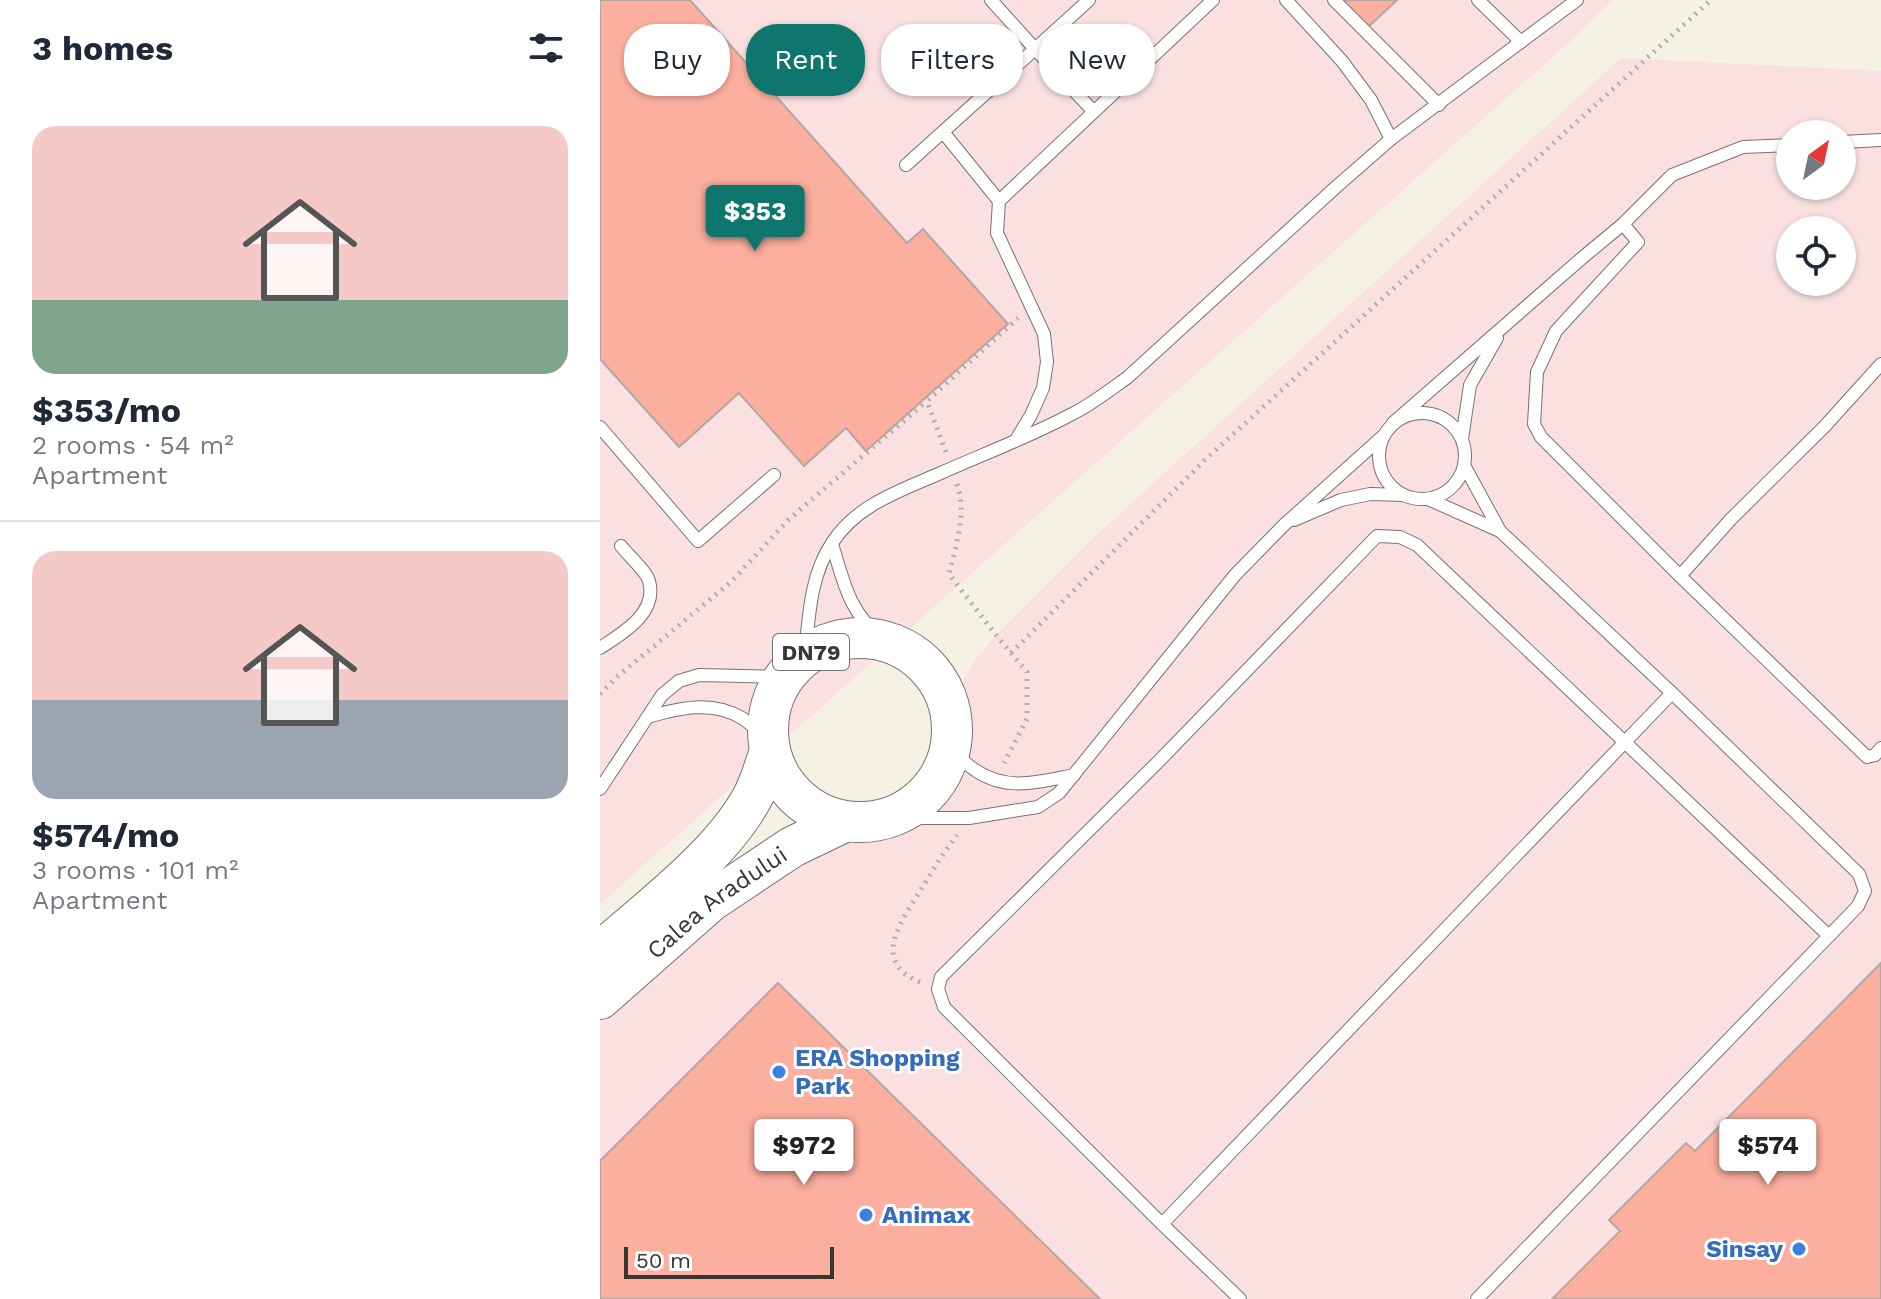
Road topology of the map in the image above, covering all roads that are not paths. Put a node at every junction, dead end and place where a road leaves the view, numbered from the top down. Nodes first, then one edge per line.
1 (991, 0) edge
2 (1089, 0) edge
3 (1213, 0) edge
4 (1286, 0) edge
5 (1334, 0) edge
6 (1478, 0) edge
7 (1577, 0) edge
8 (1521, 42) junction
9 (1035, 49) junction
10 (1439, 105) junction
11 (1093, 111) junction
12 (943, 132) junction
13 (1391, 139) junction
14 (1881, 140) edge
15 (1856, 141) edge
16 (1776, 146) edge
17 (906, 165) dead end
18 (999, 201) junction
19 (1623, 224) junction
20 (1502, 328) junction
21 (1881, 364) edge
22 (1393, 423) junction
23 (600, 427) edge
24 (1382, 437) junction
25 (1462, 439) junction
26 (1016, 440) junction
27 (1464, 465) junction
28 (774, 475) dead end
29 (1403, 495) junction
30 (1428, 499) junction
31 (1284, 525) junction
32 (1500, 531) junction
33 (832, 544) junction
34 (621, 546) dead end
35 (1680, 576) junction
36 (882, 640) junction
37 (600, 648) edge
38 (794, 666) junction
39 (1672, 693) junction
40 (648, 717) junction
41 (1625, 742) junction
42 (769, 745) junction
43 (1881, 748) edge
44 (951, 750) junction
45 (1074, 775) junction
46 (601, 786) edge
47 (890, 818) junction
48 (844, 822) junction
49 (1829, 936) junction
50 (600, 952) edge
51 (600, 999) edge
52 (1162, 1224) junction
53 (1240, 1299) edge
54 (1477, 1299) edge

1 - 9 lane
2 - 9 lane
3 - 11 lane
4 - 13 lane
5 - 10 lane
6 - 8 lane
7 - 8 lane
8 - 10 lane
9 - 11 lane
9 - 12 lane
10 - 13 lane
11 - 18 lane
12 - 17 lane
12 - 18 lane
13 - 26 lane
14 - 15 lane
16 - 19 lane
18 - 26 lane
19 - 20 lane
19 - 35 lane
20 - 22 lane
20 - 25 lane
21 - 35 lane
22 - 24 lane
22 - 25 lane
23 - 28 lane
24 - 29 lane
24 - 31 lane
25 - 27 lane
26 - 33 lane
27 - 30 lane
27 - 32 lane
29 - 30 lane
29 - 31 lane
30 - 32 lane
31 - 45 lane
32 - 39 lane
33 - 36 lane
33 - 38 lane
34 - 37 lane
35 - 43 lane
36 - 38 highway, Calea Aradului / DN79
36 - 44 highway, Calea Aradului / DN79
38 - 40 lane
38 - 42 highway, Calea Aradului / DN79
39 - 41 lane
39 - 49 lane
40 - 42 lane
40 - 46 lane
41 - 49 lane
41 - 52 lane
41 - 52 lane
42 - 48 highway, Calea Aradului / DN79
42 - 50 highway, Calea Aradului / DN79
44 - 45 lane
44 - 47 highway, Calea Aradului / DN79
45 - 47 lane
47 - 48 highway, Calea Aradului / DN79
48 - 51 highway, Calea Aradului / DN79
49 - 54 lane
52 - 53 lane

